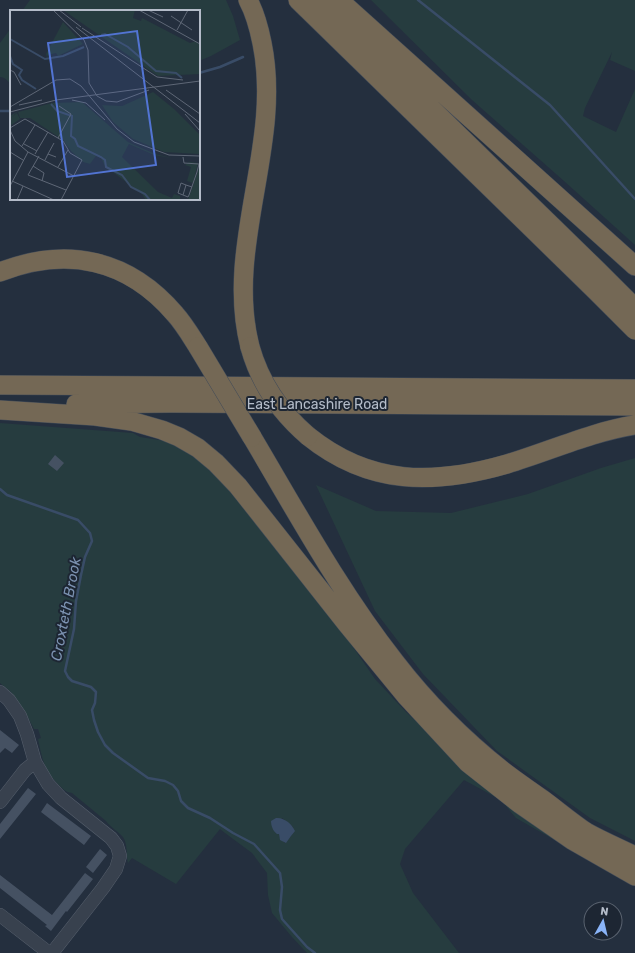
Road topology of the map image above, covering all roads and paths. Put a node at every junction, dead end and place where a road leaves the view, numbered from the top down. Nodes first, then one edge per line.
1 (248, 0) edge
2 (298, 0) edge
3 (320, 0) edge
4 (339, 0) edge
5 (635, 266) edge
6 (0, 272) edge
7 (635, 308) edge
8 (635, 330) edge
9 (0, 385) edge
10 (635, 389) edge
11 (0, 405) edge
12 (635, 406) edge
13 (0, 410) edge
14 (633, 425) edge
15 (0, 692) edge
16 (35, 762) junction
17 (0, 802) edge
18 (635, 856) edge
19 (635, 876) edge
20 (0, 915) edge
21 (50, 953) edge

1 - 14 highway, bridge
2 - 8 highway
3 - 7 highway
4 - 5 highway
6 - 18 highway, bridge
9 - 10 highway, East Lancashire Road
11 - 12 highway, East Lancashire Road
13 - 19 highway
15 - 16 street
16 - 17 street
16 - 21 street
20 - 21 street

